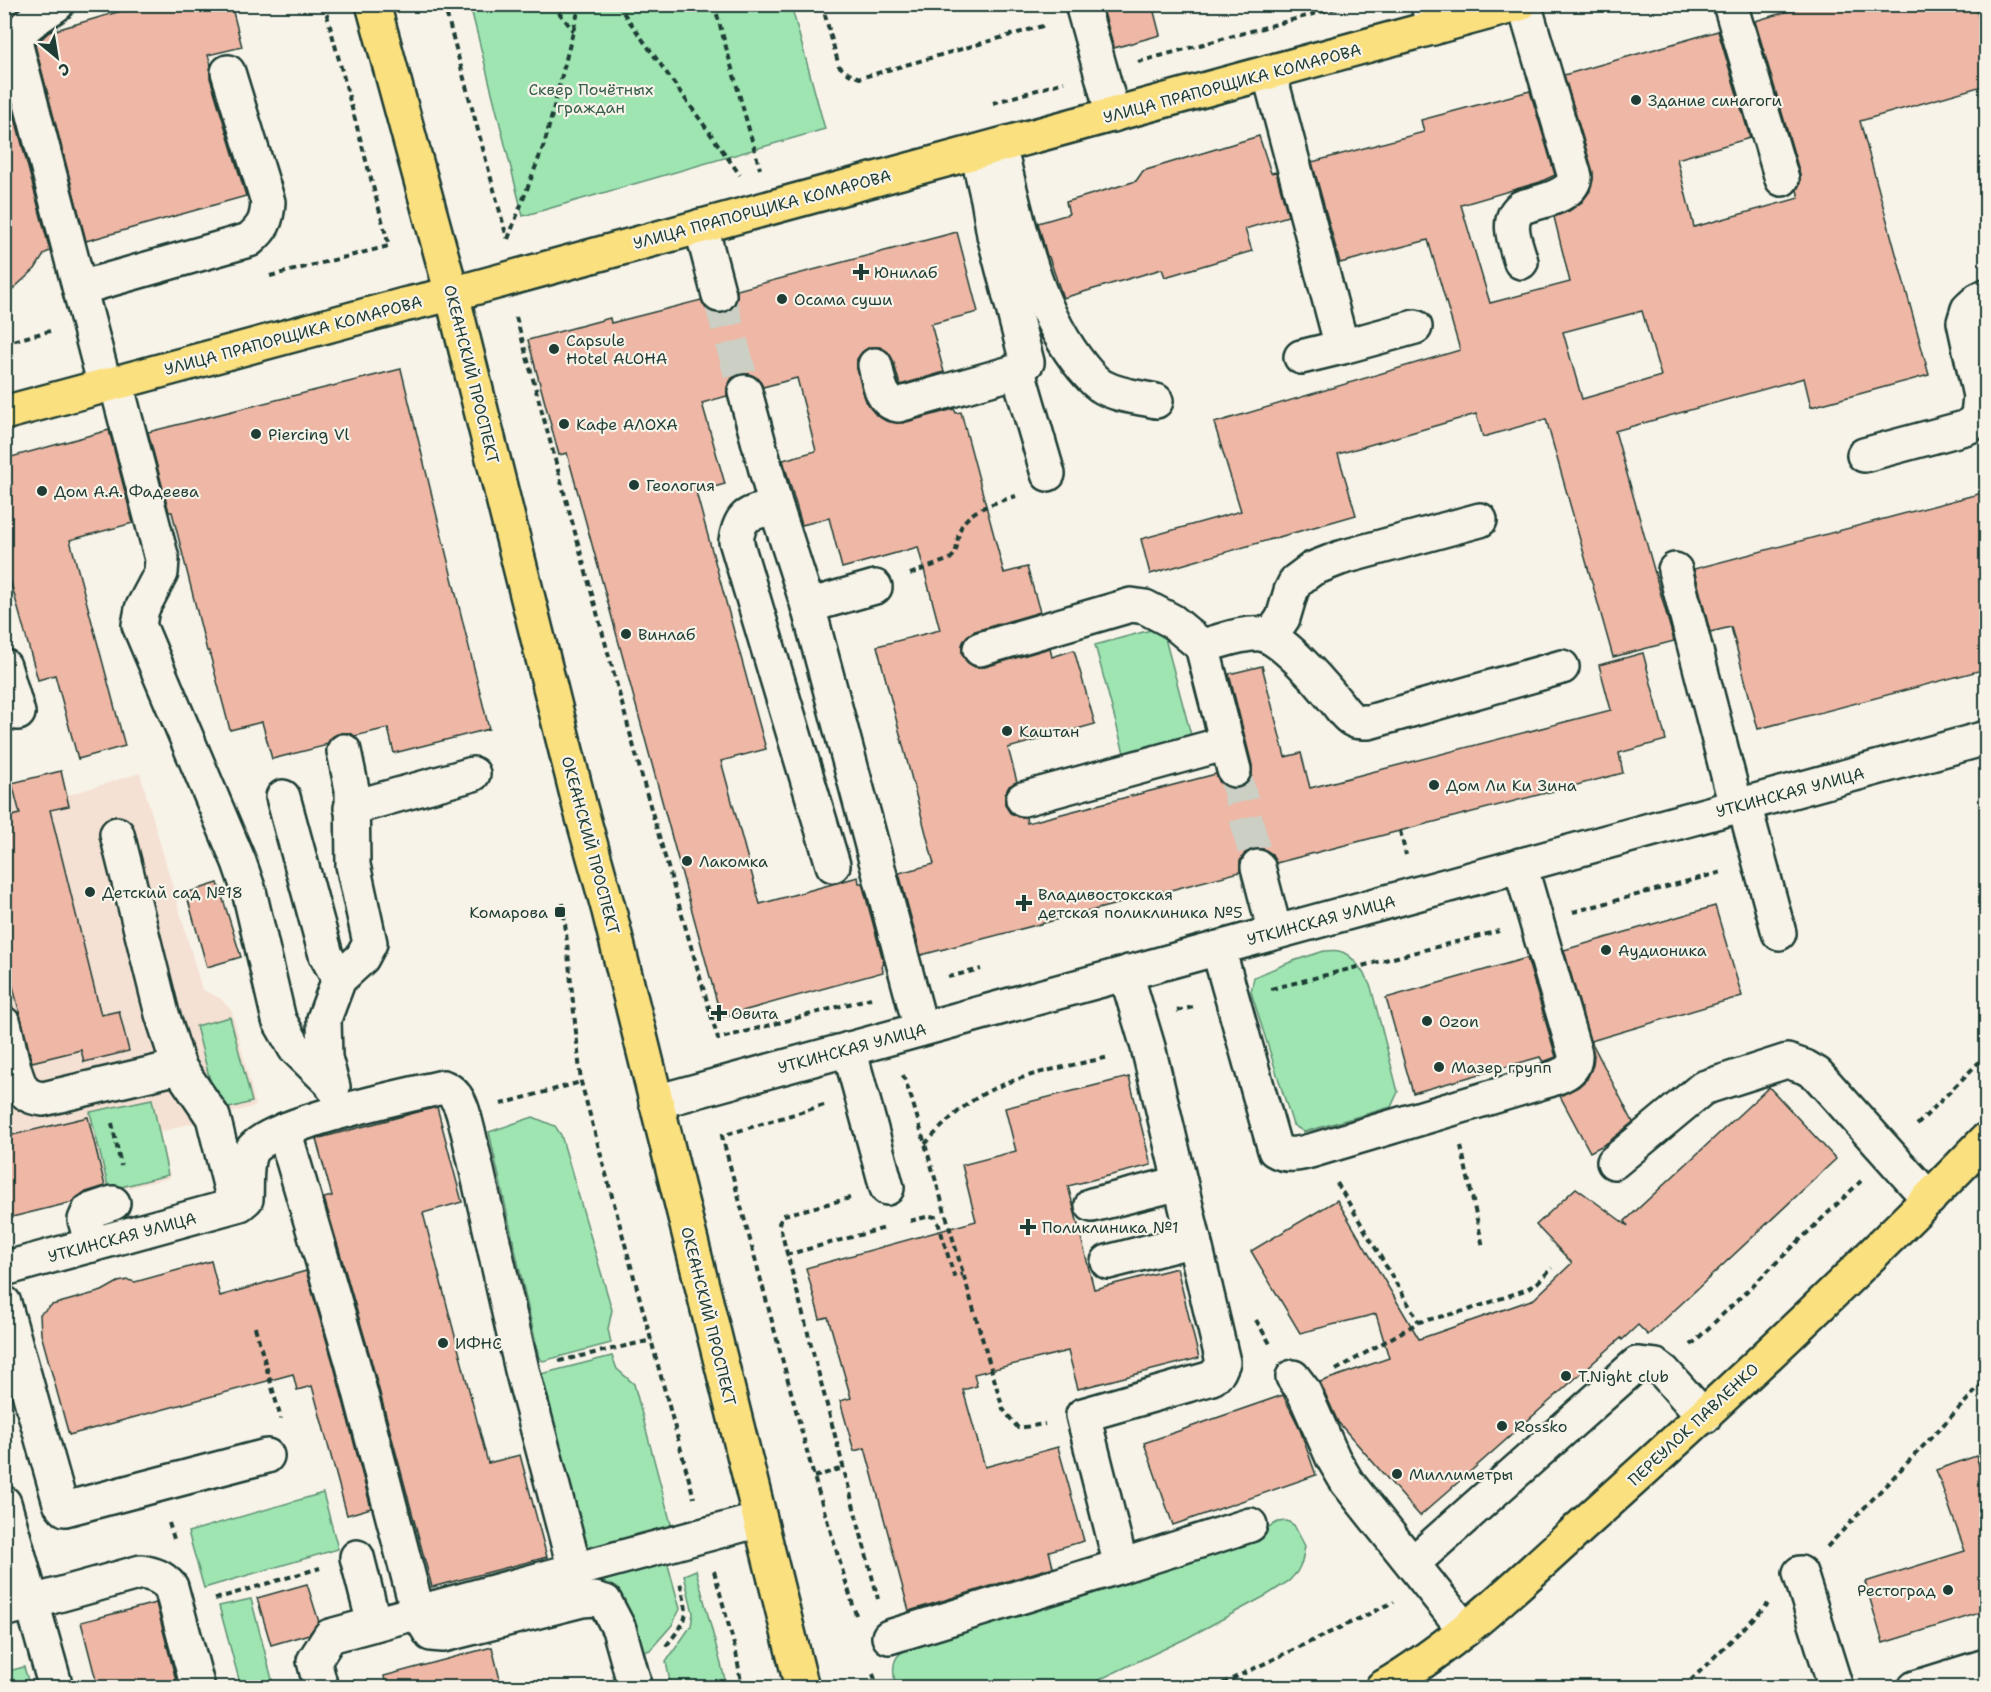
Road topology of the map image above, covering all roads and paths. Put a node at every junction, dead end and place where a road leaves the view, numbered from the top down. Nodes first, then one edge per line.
1 (57, 4) edge
2 (324, 4) edge
3 (373, 4) edge
4 (444, 4) edge
5 (552, 4) edge
6 (580, 4) edge
7 (617, 4) edge
8 (714, 4) edge
9 (822, 4) edge
10 (1522, 4) edge
11 (1730, 4) edge
12 (1083, 9) edge
13 (1431, 16) edge
14 (574, 32) junction
15 (228, 72) dead end
16 (1269, 72) junction
17 (1113, 115) junction
18 (988, 149) junction
19 (760, 170) dead end
20 (741, 176) dead end
21 (1782, 179) dead end
22 (701, 226) junction
23 (507, 239) junction
24 (389, 246) dead end
25 (1521, 262) dead end
26 (512, 277) junction
27 (80, 288) junction
28 (453, 294) junction
29 (719, 295) tunnel mouth
30 (1986, 296) edge
31 (88, 321) junction
32 (1415, 327) dead end
33 (4, 343) edge
34 (1342, 347) junction
35 (1301, 357) dead end
36 (875, 365) dead end
37 (1018, 371) junction
38 (110, 384) junction
39 (745, 392) tunnel mouth
40 (1156, 401) dead end
41 (4, 413) edge
42 (1864, 454) dead end
43 (1048, 474) joint
44 (776, 507) junction
45 (1480, 520) dead end
46 (946, 560) dead end
47 (1675, 570) dead end
48 (875, 587) dead end
49 (808, 606) junction
50 (1270, 637) junction
51 (1202, 646) junction
52 (980, 649) dead end
53 (4, 666) edge
54 (1562, 667) dead end
55 (18, 713) dead end
56 (1986, 738) edge
57 (344, 751) dead end
58 (473, 774) dead end
59 (283, 796) dead end
60 (1023, 799) dead end
61 (1740, 805) junction
62 (351, 808) junction
63 (1400, 831) dead end
64 (117, 834) dead end
65 (1406, 855) dead end
66 (833, 865) dead end
67 (1520, 865) junction
68 (1258, 867) tunnel mouth
69 (1729, 870) dead end
70 (562, 892) dead end
71 (1572, 912) dead end
72 (1536, 921) junction
73 (1275, 932) junction
74 (1779, 933) dead end
75 (1218, 948) junction
76 (983, 968) dead end
77 (1129, 972) junction
78 (339, 979) junction
79 (1299, 983) dead end
80 (909, 988) junction
81 (4, 1024) edge
82 (905, 1033) junction
83 (1148, 1047) junction
84 (849, 1049) junction
85 (179, 1067) junction
86 (581, 1082) junction
87 (103, 1084) junction
88 (861, 1094) junction
89 (337, 1097) junction
90 (656, 1102) junction
91 (496, 1105) dead end
92 (1451, 1108) junction
93 (284, 1130) junction
94 (1986, 1140) edge
95 (925, 1145) junction
96 (1317, 1149) junction
97 (1614, 1162) dead end
98 (1180, 1183) junction
99 (887, 1188) joint
100 (1929, 1199) junction
101 (113, 1203) joint
102 (238, 1205) junction
103 (1092, 1205) dead end
104 (909, 1222) dead end
105 (887, 1228) dead end
106 (1194, 1240) junction
107 (92, 1245) junction
108 (1484, 1247) dead end
109 (786, 1255) junction
110 (1108, 1262) dead end
111 (1552, 1268) dead end
112 (4, 1269) edge
113 (963, 1274) junction
114 (4, 1303) edge
115 (1419, 1322) junction
116 (255, 1327) dead end
117 (652, 1340) junction
118 (522, 1370) junction
119 (1986, 1380) edge
120 (1298, 1384) joint
121 (1083, 1415) junction
122 (1704, 1416) junction
123 (267, 1456) joint
124 (843, 1468) junction
125 (814, 1477) junction
126 (4, 1503) edge
127 (760, 1520) junction
128 (1250, 1525) dead end
129 (704, 1535) junction
130 (357, 1557) joint
131 (1413, 1563) junction
132 (1121, 1566) junction
133 (575, 1570) junction
134 (1800, 1573) junction
135 (254, 1588) dead end
136 (19, 1606) edge
137 (418, 1613) junction
138 (857, 1621) dead end
139 (374, 1624) junction
140 (683, 1624) dead end
141 (1465, 1630) junction
142 (889, 1637) joint
143 (659, 1654) dead end
144 (871, 1665) dead end
145 (1986, 1666) edge
146 (633, 1679) dead end
147 (56, 1688) edge
148 (198, 1688) edge
149 (321, 1688) edge
150 (742, 1688) edge
151 (802, 1688) edge
152 (878, 1688) edge
153 (1382, 1688) edge
154 (1683, 1688) edge
155 (1836, 1688) edge
156 (1915, 1688) edge

1 - 27 street
2 - 24 path
3 - 28 main road, ОКЕАНСКИЙ ПРОСПЕКТ
4 - 23 path
5 - 14 path
6 - 14 path
7 - 20 path
8 - 19 path
9 - 12 path
10 - 13 main road, УЛИЦА ПРАПОРЩИКА КОМАРОВА
10 - 25 street
11 - 21 street
12 - 17 street
13 - 16 main road, УЛИЦА ПРАПОРЩИКА КОМАРОВА
14 - 23 path
15 - 27 street
16 - 17 main road, УЛИЦА ПРАПОРЩИКА КОМАРОВА
16 - 34 street
17 - 18 main road, УЛИЦА ПРАПОРЩИКА КОМАРОВА
18 - 22 main road, УЛИЦА ПРАПОРЩИКА КОМАРОВА
18 - 37 street
18 - 40 street
22 - 26 main road, УЛИЦА ПРАПОРЩИКА КОМАРОВА
22 - 29 street
23 - 26 path
26 - 28 main road, УЛИЦА ПРАПОРЩИКА КОМАРОВА
26 - 80 path
27 - 31 street
28 - 38 main road, УЛИЦА ПРАПОРЩИКА КОМАРОВА
28 - 90 main road, ОКЕАНСКИЙ ПРОСПЕКТ
30 - 42 street
31 - 33 path
31 - 38 street
32 - 34 street
34 - 35 street
36 - 37 street
37 - 43 street
38 - 41 main road, УЛИЦА ПРАПОРЩИКА КОМАРОВА
38 - 89 street
39 - 44 street
43 - 46 path
44 - 49 street
44 - 66 street
45 - 50 street
47 - 61 street
48 - 49 street
49 - 80 street
50 - 51 street
50 - 54 street
51 - 52 street
51 - 60 street
53 - 55 street
56 - 61 street, УТКИНСКАЯ УЛИЦА
57 - 62 street
58 - 62 street
59 - 78 street
61 - 67 street, УТКИНСКАЯ УЛИЦА
61 - 74 street
62 - 78 street
63 - 65 path
64 - 85 street
67 - 72 street
67 - 73 street, УТКИНСКАЯ УЛИЦА
68 - 73 street
69 - 71 path
70 - 86 path
72 - 79 path
72 - 92 street
73 - 75 street, УТКИНСКАЯ УЛИЦА
75 - 77 street, УТКИНСКАЯ УЛИЦА
75 - 96 street
76 - 80 path
77 - 82 street, УТКИНСКАЯ УЛИЦА
77 - 83 street
78 - 89 street
80 - 82 street
81 - 87 street
82 - 84 street, УТКИНСКАЯ УЛИЦА
82 - 95 path
83 - 95 path
83 - 98 street
84 - 88 street
84 - 90 street, УТКИНСКАЯ УЛИЦА
85 - 87 street
85 - 102 street
86 - 91 path
86 - 117 path
87 - 101 path
88 - 99 street
88 - 125 path
89 - 93 street
89 - 118 street
90 - 127 main road, ОКЕАНСКИЙ ПРОСПЕКТ
92 - 96 street
92 - 108 path
93 - 102 street
93 - 137 street
94 - 100 main road, ПЕРЕУЛОК ПАВЛЕНКО
95 - 113 path
96 - 115 path
97 - 100 street
98 - 103 street
98 - 106 street
99 - 109 path
100 - 122 main road, ПЕРЕУЛОК ПАВЛЕНКО
101 - 107 street
102 - 107 street, УТКИНСКАЯ УЛИЦА
104 - 113 path
105 - 109 path
106 - 110 street
106 - 121 street
107 - 112 street, УТКИНСКАЯ УЛИЦА
109 - 124 path
111 - 115 path
113 - 121 path
114 - 123 street
115 - 120 path
116 - 123 path
117 - 118 path
117 - 129 path
118 - 133 street
119 - 134 path
120 - 131 street
121 - 132 street
122 - 131 street
122 - 141 main road, ПЕРЕУЛОК ПАВЛЕНКО
124 - 125 path
124 - 142 path
125 - 138 path
126 - 136 street
127 - 129 street
127 - 151 main road, ОКЕАНСКИЙ ПРОСПЕКТ
128 - 132 street
129 - 133 street
129 - 150 path
130 - 135 path
130 - 139 street
131 - 141 street
132 - 142 street
133 - 137 street
134 - 154 path
134 - 155 street
136 - 147 street
136 - 148 street
137 - 139 street
137 - 146 street
139 - 149 street
140 - 143 path
141 - 153 main road, ПЕРЕУЛОК ПАВЛЕНКО
144 - 152 path
145 - 156 street

